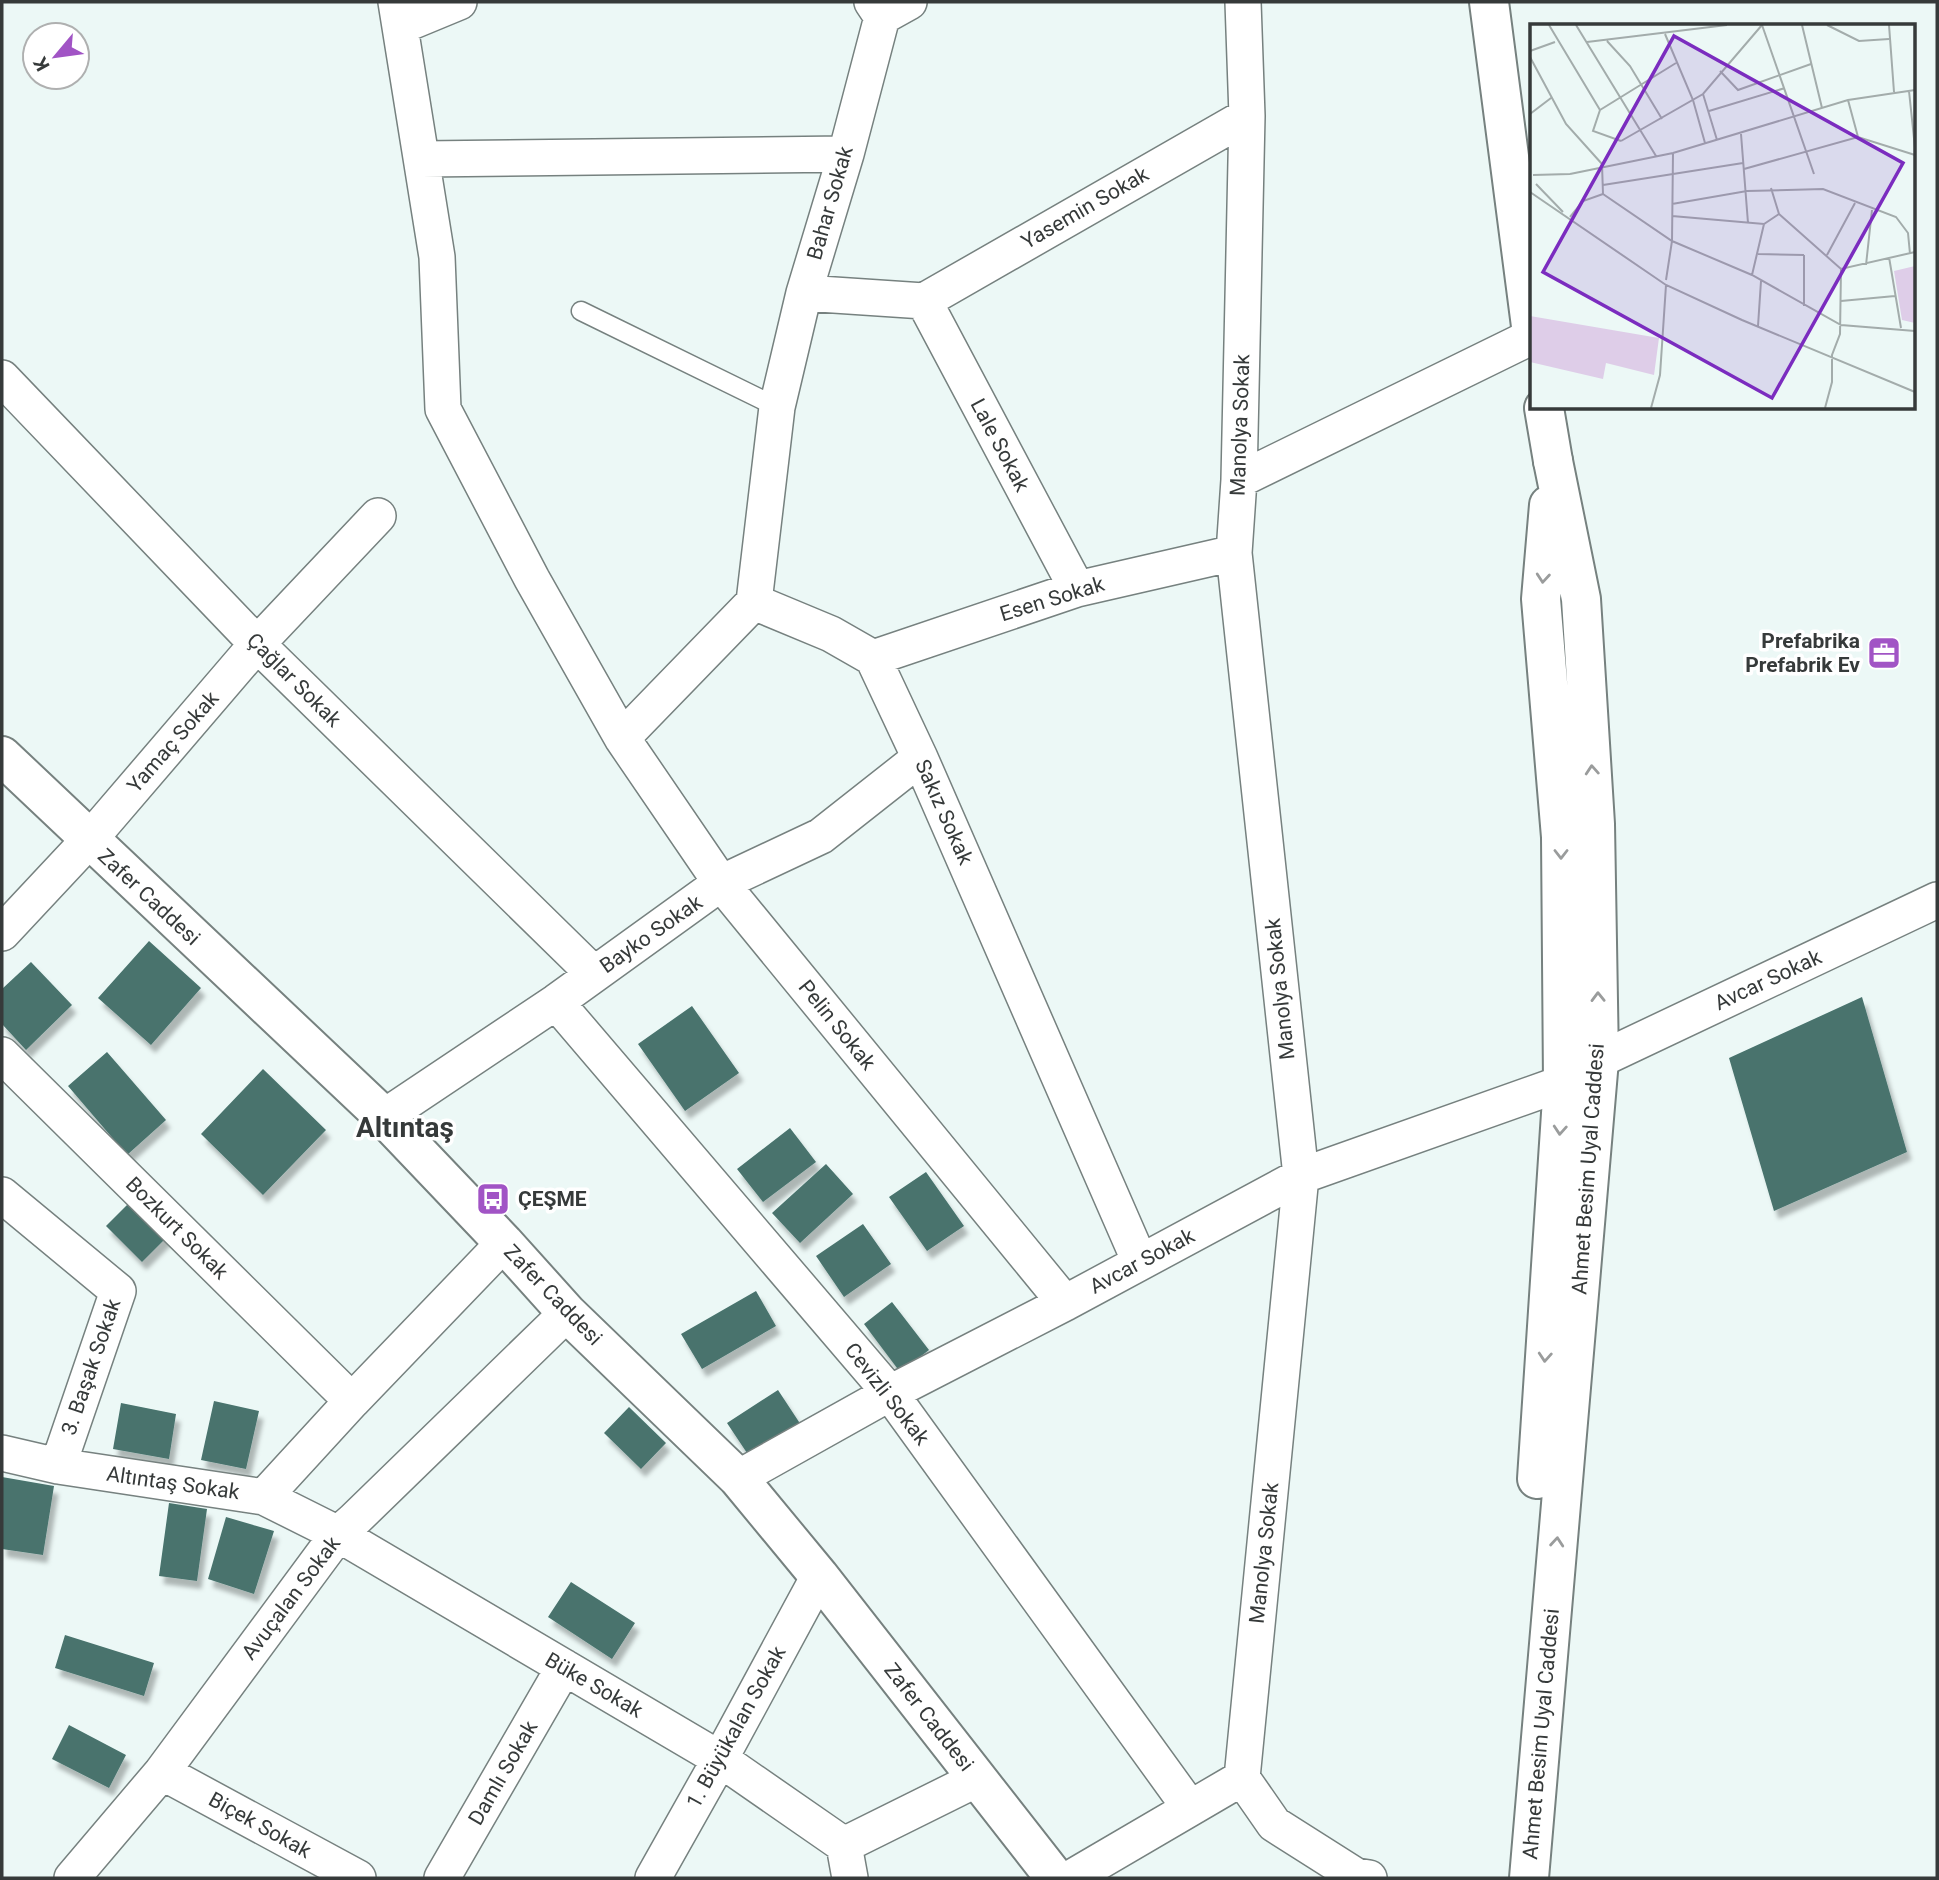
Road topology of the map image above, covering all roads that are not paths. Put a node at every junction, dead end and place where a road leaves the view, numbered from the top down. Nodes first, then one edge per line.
1 (459, 2) edge
2 (1243, 2) edge
3 (1489, 2) edge
4 (888, 7) edge
5 (399, 14) edge
6 (1247, 116) junction
7 (846, 154) junction
8 (422, 159) junction
9 (804, 293) junction
10 (924, 301) junction
11 (581, 311) dead end
12 (1530, 319) edge
13 (1530, 337) edge
14 (2, 378) edge
15 (777, 407) junction
16 (1544, 410) edge
17 (1553, 461) junction
18 (1239, 480) junction
19 (378, 516) dead end
20 (1234, 553) junction
21 (1077, 589) junction
22 (754, 602) junction
23 (257, 644) junction
24 (873, 658) junction
25 (622, 738) junction
26 (2, 756) edge
27 (920, 758) junction
28 (89, 840) junction
29 (721, 883) junction
30 (1937, 900) edge
31 (2, 933) edge
32 (594, 974) junction
33 (556, 1002) junction
34 (2, 1055) edge
35 (1599, 1060) junction
36 (1563, 1083) junction
37 (384, 1116) junction
38 (1301, 1176) junction
39 (2, 1195) edge
40 (504, 1243) junction
41 (1140, 1262) junction
42 (1065, 1303) junction
43 (567, 1313) junction
44 (890, 1393) junction
45 (352, 1401) junction
46 (2, 1453) edge
47 (58, 1466) junction
48 (738, 1478) junction
49 (264, 1497) junction
50 (338, 1534) junction
51 (819, 1576) junction
52 (564, 1667) junction
53 (720, 1759) junction
54 (162, 1772) junction
55 (1242, 1778) junction
56 (977, 1779) junction
57 (1190, 1808) junction
58 (847, 1862) edge
59 (72, 1878) edge
60 (358, 1878) edge
61 (442, 1878) edge
62 (653, 1878) edge
63 (1055, 1878) edge
64 (1071, 1878) edge
65 (1370, 1878) edge
66 (1504, 1878) edge
67 (1529, 1878) edge

1 - 5 street
2 - 6 street, Manolya Sokak
3 - 12 main road
4 - 7 street, Bahar Sokak
5 - 8 street, Pelin Sokak
6 - 10 street, Yasemin Sokak
6 - 18 street, Manolya Sokak
7 - 8 street
7 - 9 street, Bahar Sokak
8 - 25 street, Pelin Sokak
9 - 10 street
9 - 15 street, Bahar Sokak
10 - 21 street, Lale Sokak
11 - 15 lane
13 - 18 street
14 - 23 street, Çağlar Sokak
15 - 22 street, Bahar Sokak
16 - 17 main road, Ahmet Besim Uyal Caddesi
35 -> 17 main road, Ahmet Besim Uyal Caddesi
17 -> 36 main road, Ahmet Besim Uyal Caddesi
18 - 20 street, Manolya Sokak
19 - 23 street, Yamaç Sokak
20 - 21 street, Esen Sokak
20 - 38 street, Manolya Sokak
21 - 24 street, Esen Sokak
22 - 24 street
22 - 25 street
23 - 28 street, Yamaç Sokak
23 - 32 street, Çağlar Sokak
24 - 27 street, Sakız Sokak
25 - 29 street, Pelin Sokak
26 - 28 main road, Zafer Caddesi
27 - 29 street, Bayko Sokak
27 - 41 street, Sakız Sokak
28 - 31 street, Yamaç Sokak
28 - 37 main road, Zafer Caddesi
29 - 32 street, Bayko Sokak
29 - 42 street, Pelin Sokak
30 - 35 street, Avcar Sokak
32 - 33 street, Bayko Sokak
33 - 37 street, Bayko Sokak
33 - 44 street, Cevizli Sokak
34 - 45 street, Bozkurt Sokak
67 -> 35 main road, Ahmet Besim Uyal Caddesi
36 - 38 street, Avcar Sokak
36 -> 66 main road, Ahmet Besim Uyal Caddesi
37 - 40 main road, Zafer Caddesi
38 - 41 street, Avcar Sokak
38 - 55 street, Manolya Sokak
39 - 47 street, 3. Başak Sokak
40 - 43 main road, Zafer Caddesi
40 - 45 street
41 - 42 street, Avcar Sokak
42 - 44 street, Avcar Sokak
43 - 48 main road, Zafer Caddesi
43 - 50 street, Avuçalan Sokak
44 - 48 street, Avcar Sokak
44 - 57 street, Cevizli Sokak
45 - 49 street
46 - 47 street, Altıntaş Sokak
47 - 49 street, Altıntaş Sokak
48 - 51 main road, Zafer Caddesi
49 - 50 street, Altıntaş Sokak
50 - 52 street, Büke Sokak
50 - 54 street, Avuçalan Sokak
51 - 53 street, 1. Büyükalan Sokak
51 - 56 main road, Zafer Caddesi
52 - 53 street, Büke Sokak
52 - 61 street, Damlı Sokak
53 - 58 street, Büke Sokak
53 - 62 street, 1. Büyükalan Sokak
54 - 59 street, Avuçalan Sokak
54 - 60 street, Biçek Sokak
55 - 57 street
55 - 65 street
56 - 58 street
56 - 63 main road, Zafer Caddesi
57 - 64 street

